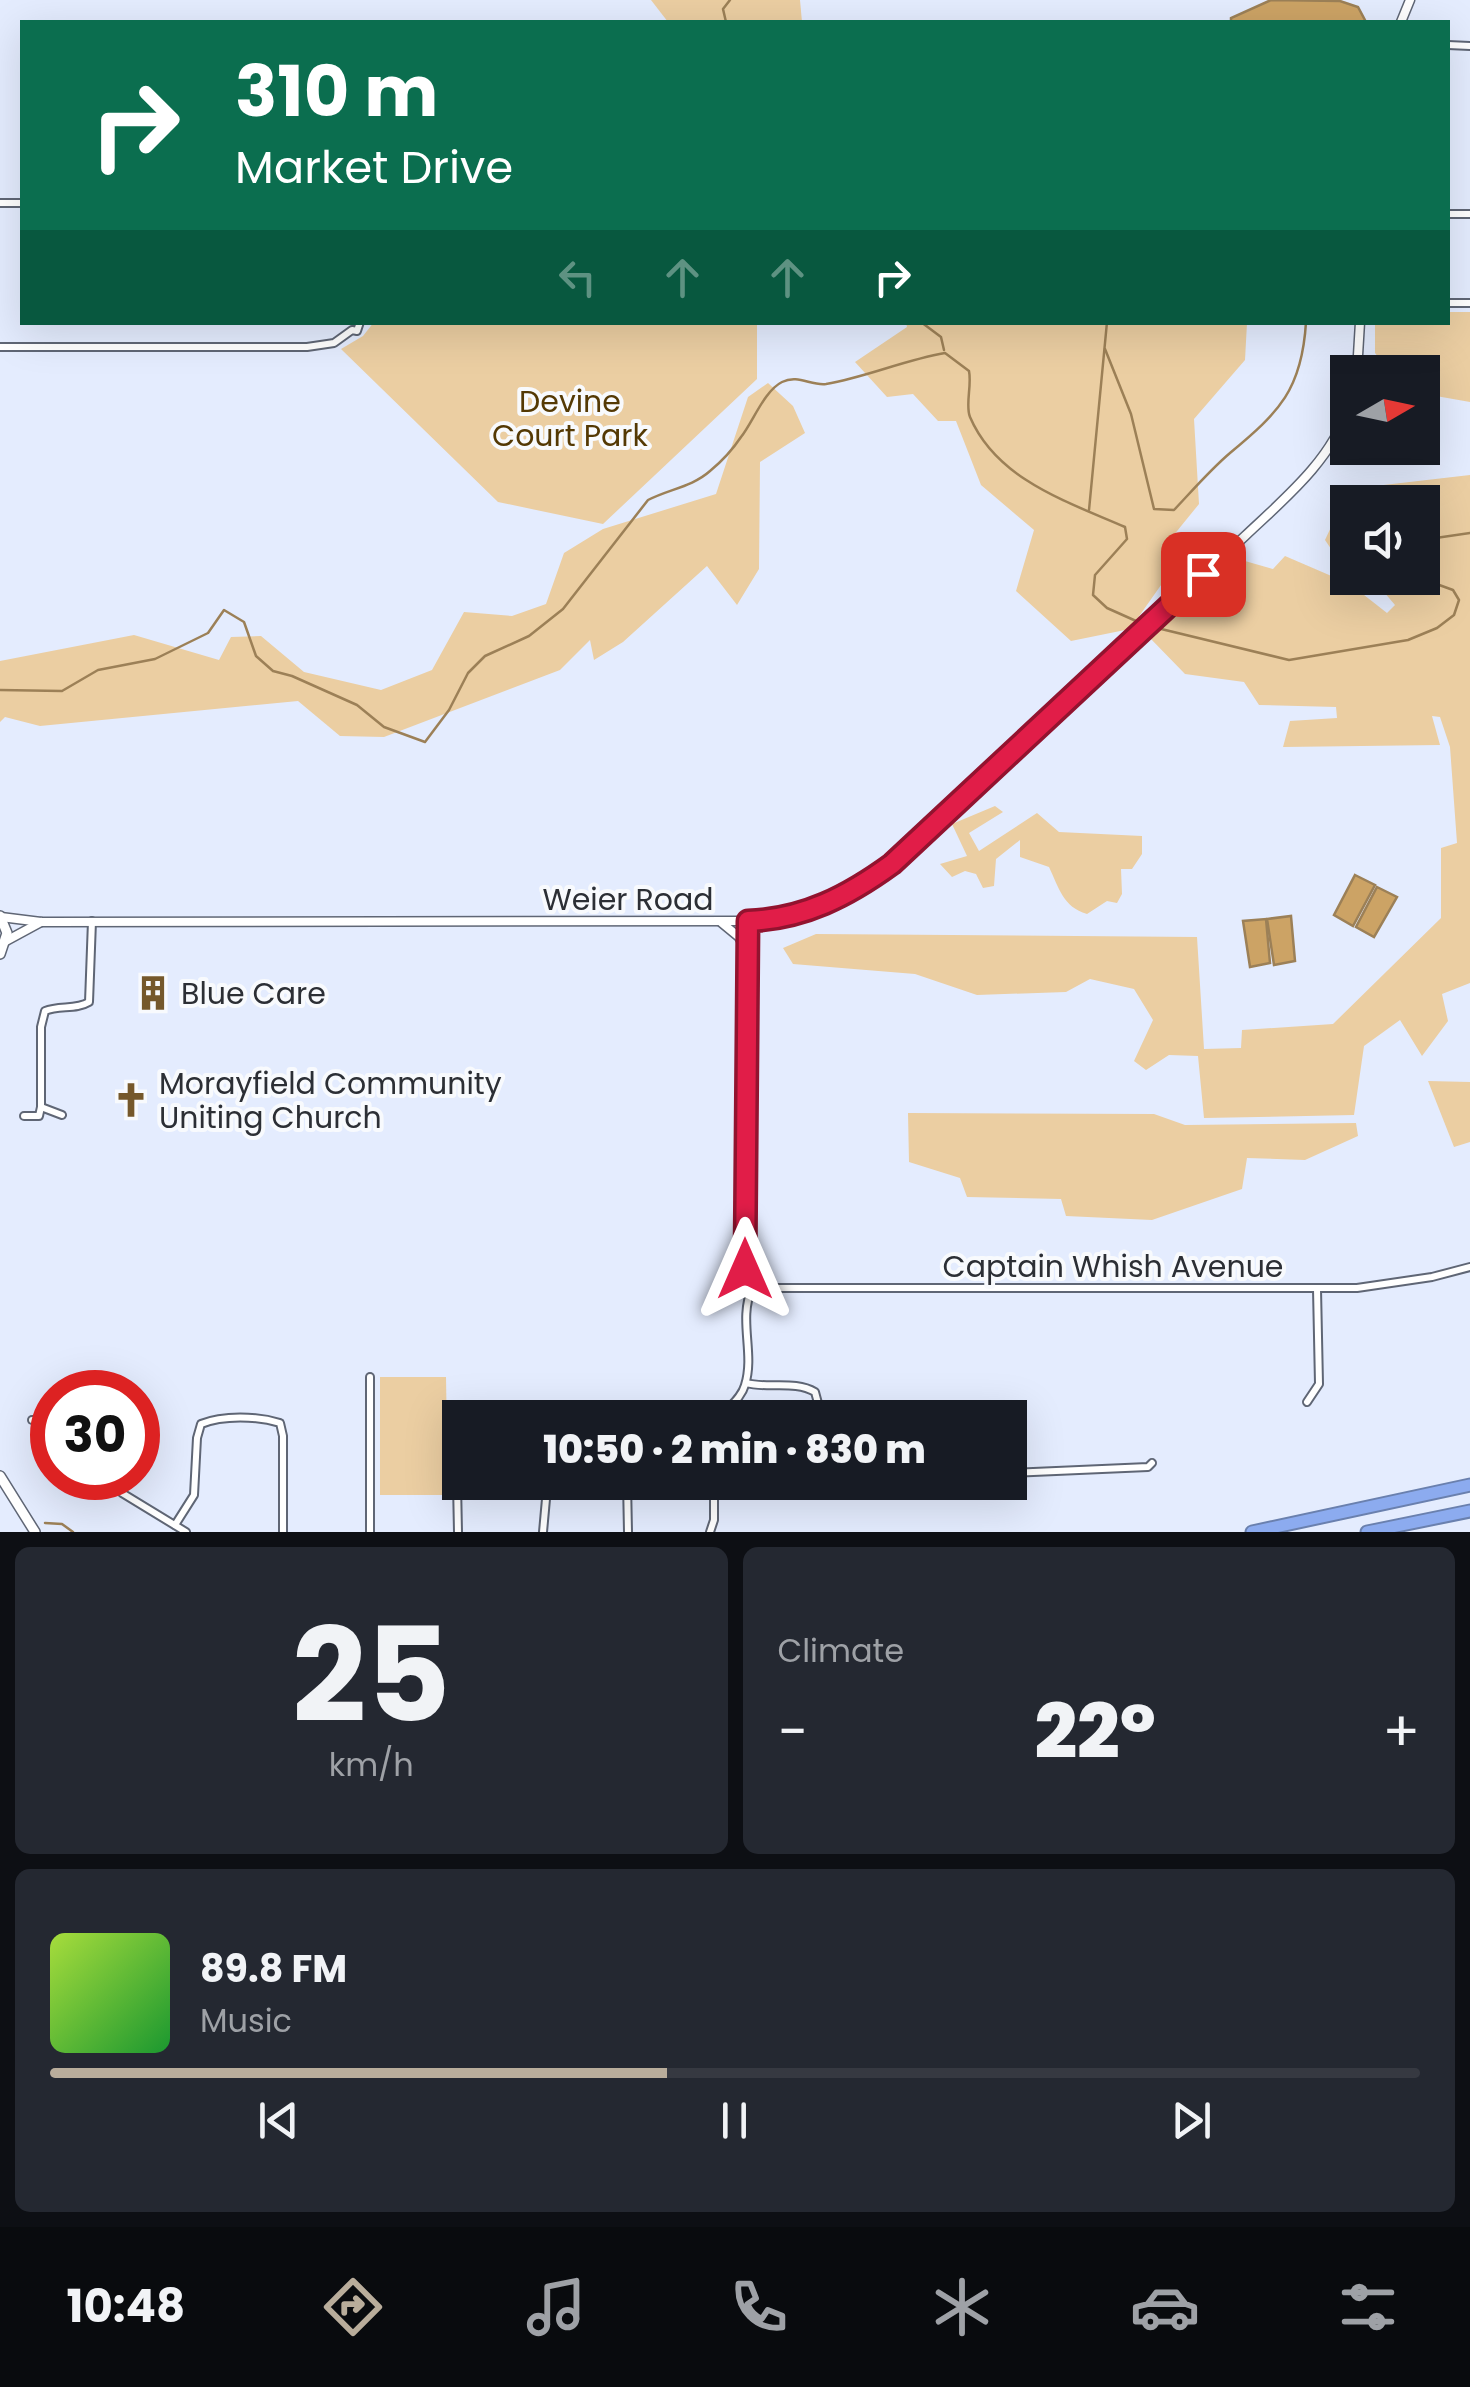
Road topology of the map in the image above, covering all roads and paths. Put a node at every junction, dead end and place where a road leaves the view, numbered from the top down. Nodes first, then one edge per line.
1 (359, 325) edge
2 (1360, 325) edge
3 (0, 347) edge
4 (1358, 355) edge
5 (1330, 444) edge
6 (0, 916) edge
7 (92, 920) junction
8 (716, 921) junction
9 (748, 921) junction
10 (41, 922) junction
11 (6, 941) junction
12 (748, 952) junction
13 (0, 954) edge
14 (42, 1107) junction
15 (62, 1115) dead end
16 (24, 1116) dead end
17 (1470, 1266) edge
18 (752, 1288) junction
19 (1318, 1290) junction
20 (370, 1376) dead end
21 (746, 1383) junction
22 (736, 1400) edge
23 (817, 1400) edge
24 (1308, 1402) dead end
25 (1152, 1463) dead end
26 (1027, 1472) edge
27 (0, 1476) edge
28 (1470, 1485) edge
29 (9, 1491) junction
30 (134, 1500) edge
31 (457, 1500) edge
32 (546, 1500) edge
33 (628, 1500) edge
34 (714, 1500) edge
35 (1470, 1511) edge
36 (175, 1525) junction
37 (36, 1532) edge
38 (44, 1532) edge
39 (186, 1532) edge
40 (282, 1532) edge
41 (370, 1532) edge
42 (458, 1532) edge
43 (543, 1532) edge
44 (628, 1532) edge
45 (710, 1532) edge
46 (1252, 1532) edge
47 (1367, 1532) edge

1 - 3 street
2 - 4 street
5 - 9 street
6 - 10 street, Weier Road
6 - 11 main road
7 - 8 street, Weier Road
7 - 10 street, Weier Road
7 - 14 street
8 - 9 street, Weier Road
8 - 12 street
9 - 12 street, Weier Road
10 - 11 street, Weier Road
11 - 13 main road
12 - 18 street, Weier Road
14 - 15 street
14 - 16 street
17 - 19 street, Captain Whish Avenue
18 - 19 street, Captain Whish Avenue
18 - 21 street, Weier Road
19 - 24 street
20 - 41 street
21 - 22 street
21 - 23 street
25 - 26 street
27 - 29 main road
28 - 46 highway
29 - 37 main road
29 - 38 main road
30 - 36 street
31 - 42 street
32 - 43 street
33 - 44 street
34 - 45 street
35 - 47 highway
36 - 39 street
36 - 40 street

